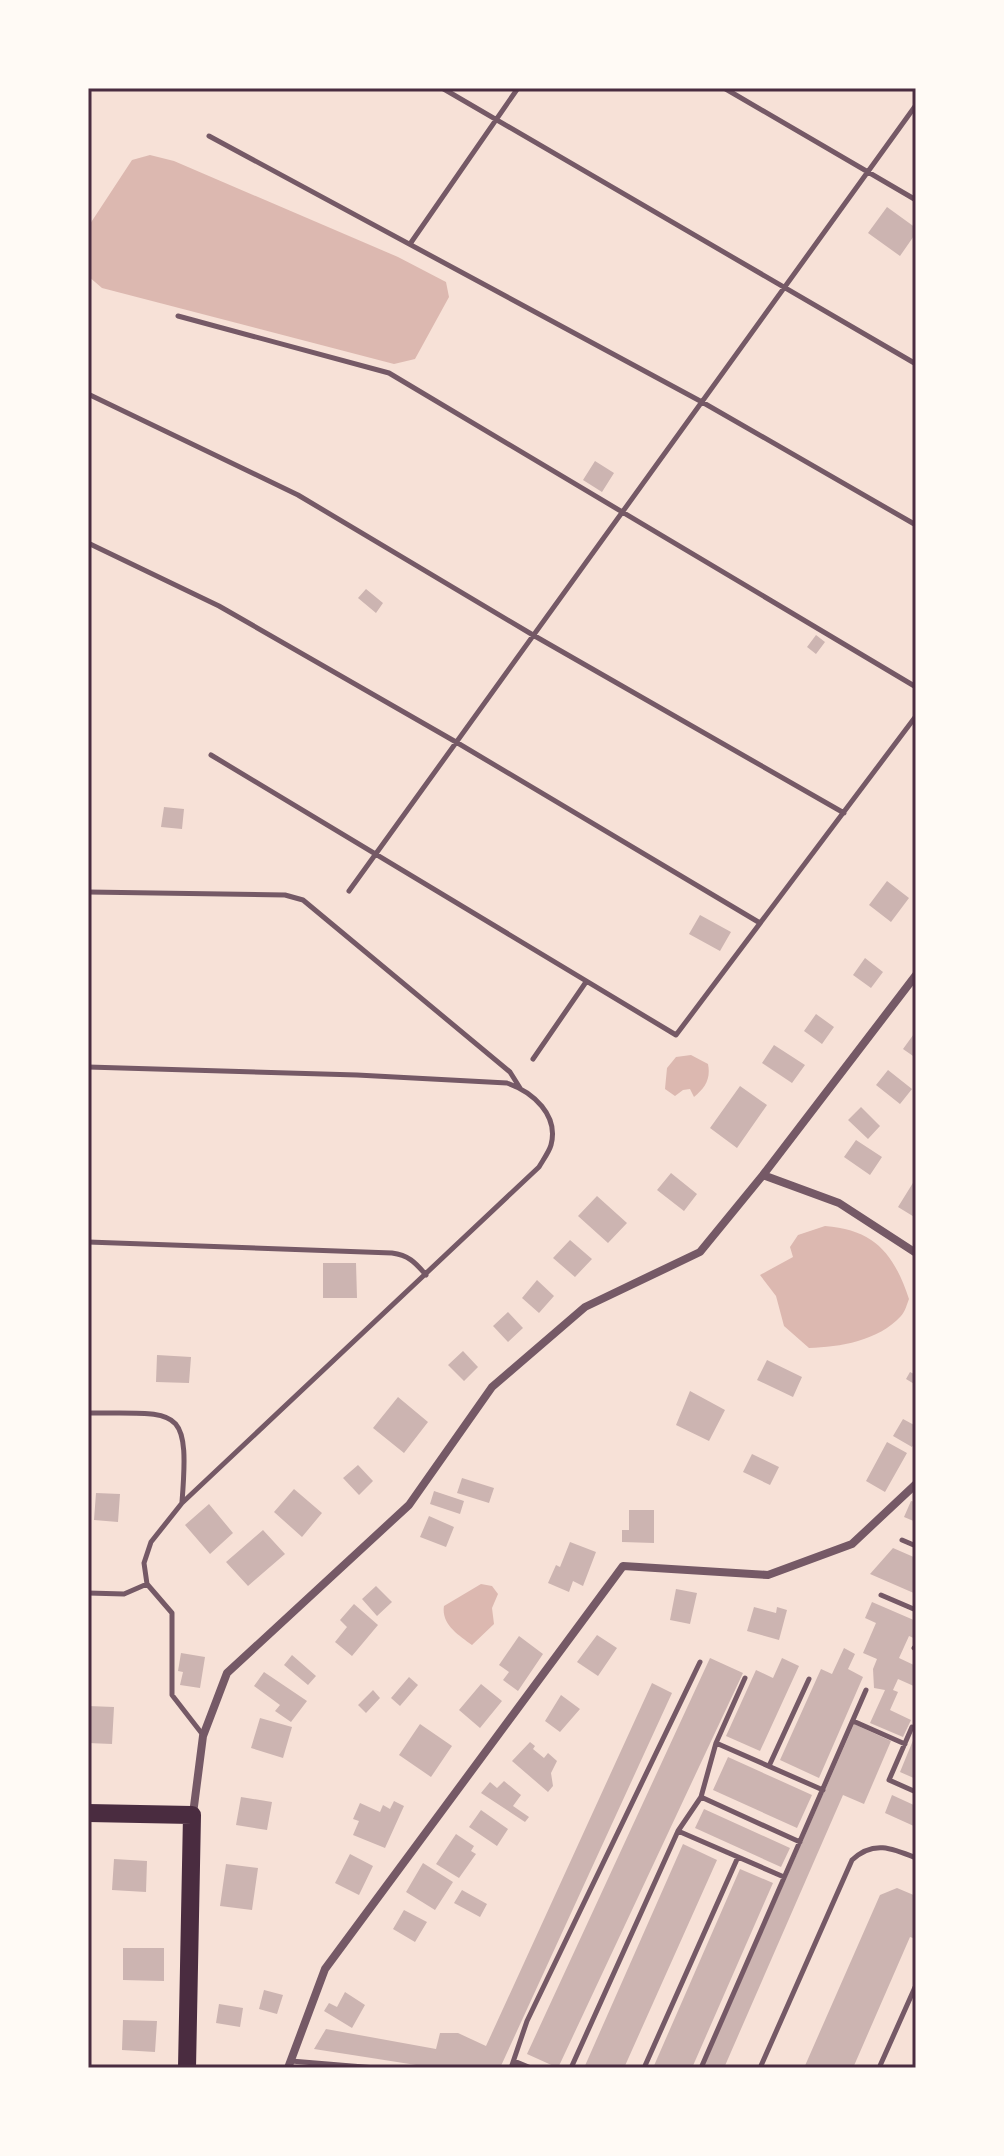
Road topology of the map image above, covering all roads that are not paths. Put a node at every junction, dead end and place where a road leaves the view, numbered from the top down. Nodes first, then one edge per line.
1 (442, 88) edge
2 (518, 88) edge
3 (724, 88) edge
4 (916, 105) edge
5 (497, 120) junction
6 (209, 136) dead end
7 (869, 173) junction
8 (916, 200) edge
9 (410, 244) junction
10 (785, 287) junction
11 (178, 316) dead end
12 (916, 364) edge
13 (88, 394) edge
14 (702, 402) junction
15 (621, 513) junction
16 (916, 525) edge
17 (88, 543) edge
18 (533, 635) junction
19 (916, 687) edge
20 (916, 716) edge
21 (456, 742) junction
22 (211, 755) dead end
23 (844, 813) junction
24 (375, 853) junction
25 (349, 891) dead end
26 (88, 892) edge
27 (760, 923) junction
28 (916, 975) edge
29 (586, 982) junction
30 (533, 1059) dead end
31 (88, 1067) edge
32 (521, 1088) junction
33 (763, 1175) junction
34 (88, 1242) edge
35 (916, 1253) edge
36 (426, 1275) junction
37 (88, 1413) edge
38 (916, 1484) edge
39 (182, 1503) junction
40 (902, 1540) dead end
41 (916, 1546) edge
42 (147, 1584) junction
43 (88, 1593) edge
44 (881, 1595) dead end
45 (916, 1610) edge
46 (700, 1662) dead end
47 (745, 1678) dead end
48 (809, 1679) dead end
49 (866, 1690) dead end
50 (853, 1721) junction
51 (916, 1729) edge
52 (203, 1736) junction
53 (716, 1743) junction
54 (905, 1744) junction
55 (769, 1766) junction
56 (823, 1790) junction
57 (916, 1792) edge
58 (701, 1797) junction
59 (88, 1813) edge
60 (192, 1815) junction
61 (678, 1831) junction
62 (800, 1842) junction
63 (738, 1857) junction
64 (916, 1858) edge
65 (784, 1877) junction
66 (916, 1985) edge
67 (514, 2061) junction
68 (290, 2064) edge
69 (187, 2068) edge
70 (376, 2068) edge
71 (511, 2068) edge
72 (531, 2068) edge
73 (571, 2068) edge
74 (644, 2068) edge
75 (701, 2068) edge
76 (760, 2068) edge
77 (879, 2068) edge

1 - 5 lane
2 - 5 lane
3 - 7 lane
4 - 7 lane
5 - 9 lane
5 - 10 lane
6 - 9 lane
7 - 8 lane
7 - 10 lane
9 - 14 lane
10 - 12 lane
10 - 14 lane
11 - 15 lane
13 - 18 lane
14 - 15 lane
14 - 16 lane
15 - 18 lane
15 - 19 lane
17 - 21 lane
18 - 21 lane
18 - 23 lane
20 - 23 lane
21 - 24 lane
21 - 27 lane
22 - 24 lane
23 - 27 lane
24 - 25 lane
24 - 29 lane
26 - 32 lane
27 - 29 lane
28 - 33 street
29 - 30 lane
31 - 32 lane
32 - 36 lane
33 - 35 street
33 - 52 street
34 - 36 lane
36 - 39 lane
37 - 39 lane
38 - 68 street
39 - 42 lane
40 - 41 lane
42 - 43 lane
42 - 52 lane
44 - 45 lane
46 - 67 lane
47 - 53 lane
48 - 55 lane
49 - 50 lane
50 - 54 lane
50 - 56 lane
51 - 54 lane
52 - 60 street
53 - 55 lane
53 - 58 lane
54 - 57 lane
55 - 56 lane
56 - 62 lane
58 - 61 lane
58 - 62 lane
59 - 60 main road
60 - 69 main road
61 - 63 lane
61 - 73 lane
62 - 65 lane
63 - 65 lane
63 - 74 lane
64 - 76 lane
65 - 75 lane
66 - 77 lane
67 - 71 lane
67 - 72 lane
68 - 70 lane

